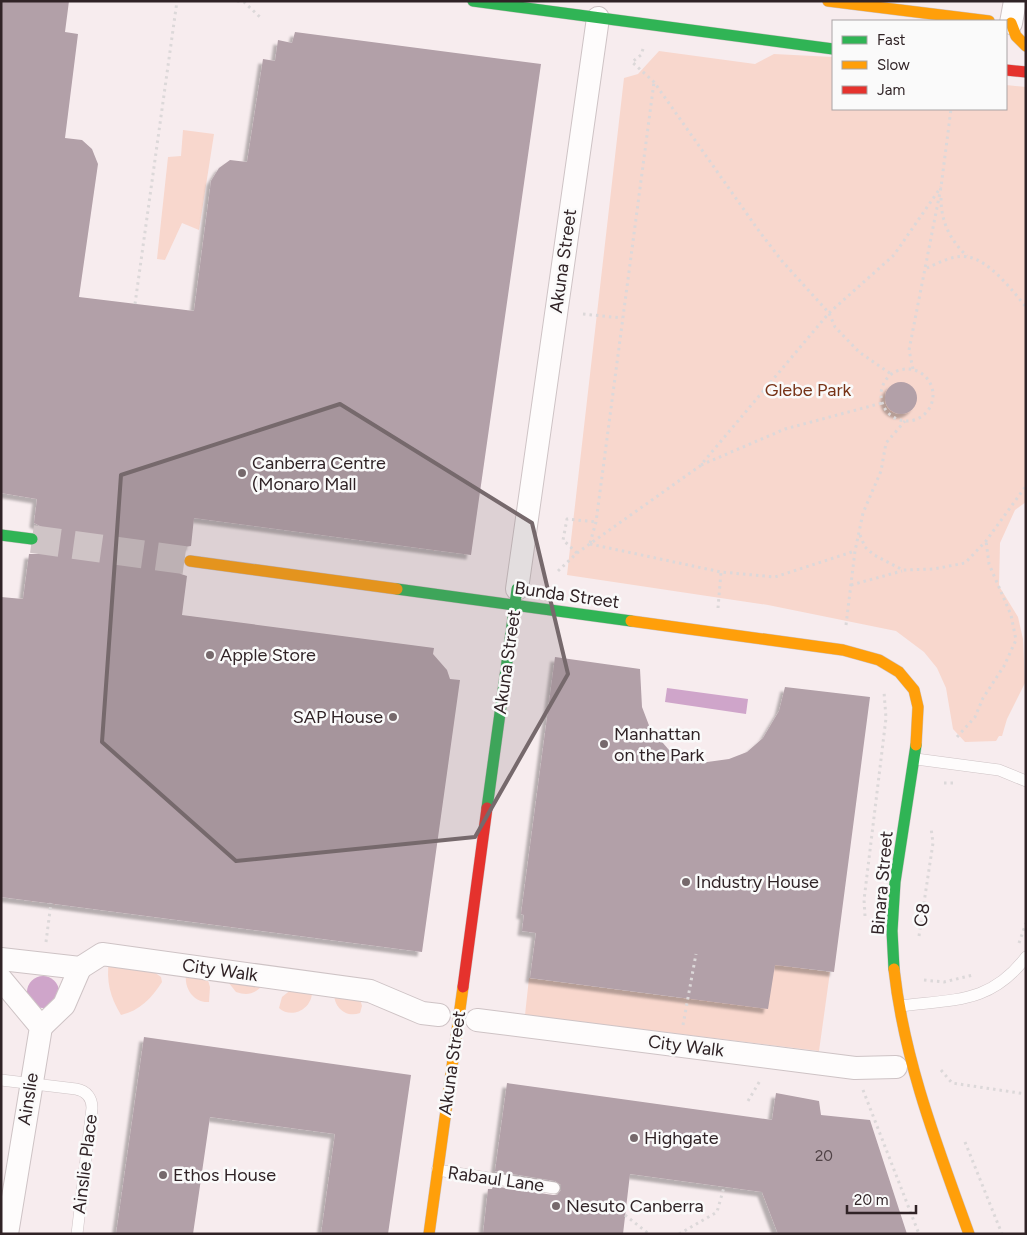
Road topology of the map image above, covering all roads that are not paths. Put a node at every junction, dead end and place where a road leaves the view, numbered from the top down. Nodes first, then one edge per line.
1 (473, 1) edge
2 (828, 1) edge
3 (1015, 1) edge
4 (598, 14) junction
5 (970, 20) edge
6 (1007, 25) edge
7 (1026, 46) edge
8 (832, 48) edge
9 (1007, 70) edge
10 (1026, 72) edge
11 (1, 535) edge
12 (32, 539) tunnel mouth
13 (190, 561) tunnel mouth
14 (516, 597) junction
15 (918, 703) joint
16 (916, 759) junction
17 (1026, 781) edge
18 (1026, 957) edge
19 (1, 959) edge
20 (80, 968) junction
21 (1, 978) edge
22 (900, 1006) junction
23 (439, 1015) dead end
24 (477, 1020) dead end
25 (41, 1027) junction
26 (904, 1067) junction
27 (1, 1080) edge
28 (30, 1084) junction
29 (437, 1170) junction
30 (554, 1188) dead end
31 (7, 1234) edge
32 (77, 1234) edge
33 (429, 1234) edge
34 (970, 1234) edge

1 - 4 street
2 - 5 street
3 - 6 street
4 - 8 street
4 - 14 street, Akuna Street
6 - 7 street
9 - 10 street
11 - 12 street
13 - 14 street, Bunda Street
14 - 15 street, Bunda Street
14 - 29 street, Akuna Street
15 - 16 street, Binara Street
16 - 17 lane
16 - 22 street, Binara Street
18 - 22 lane
19 - 20 street
20 - 23 street, City Walk
20 - 25 street
21 - 25 street
22 - 26 street, Binara Street
24 - 26 street, City Walk
25 - 28 street, Ainslie
26 - 34 street, Binara Street
27 - 28 lane, Ainslie Place
28 - 31 street, Ainslie
28 - 32 lane, Ainslie Place
29 - 30 lane, Rabaul Lane
29 - 33 street, Akuna Street

